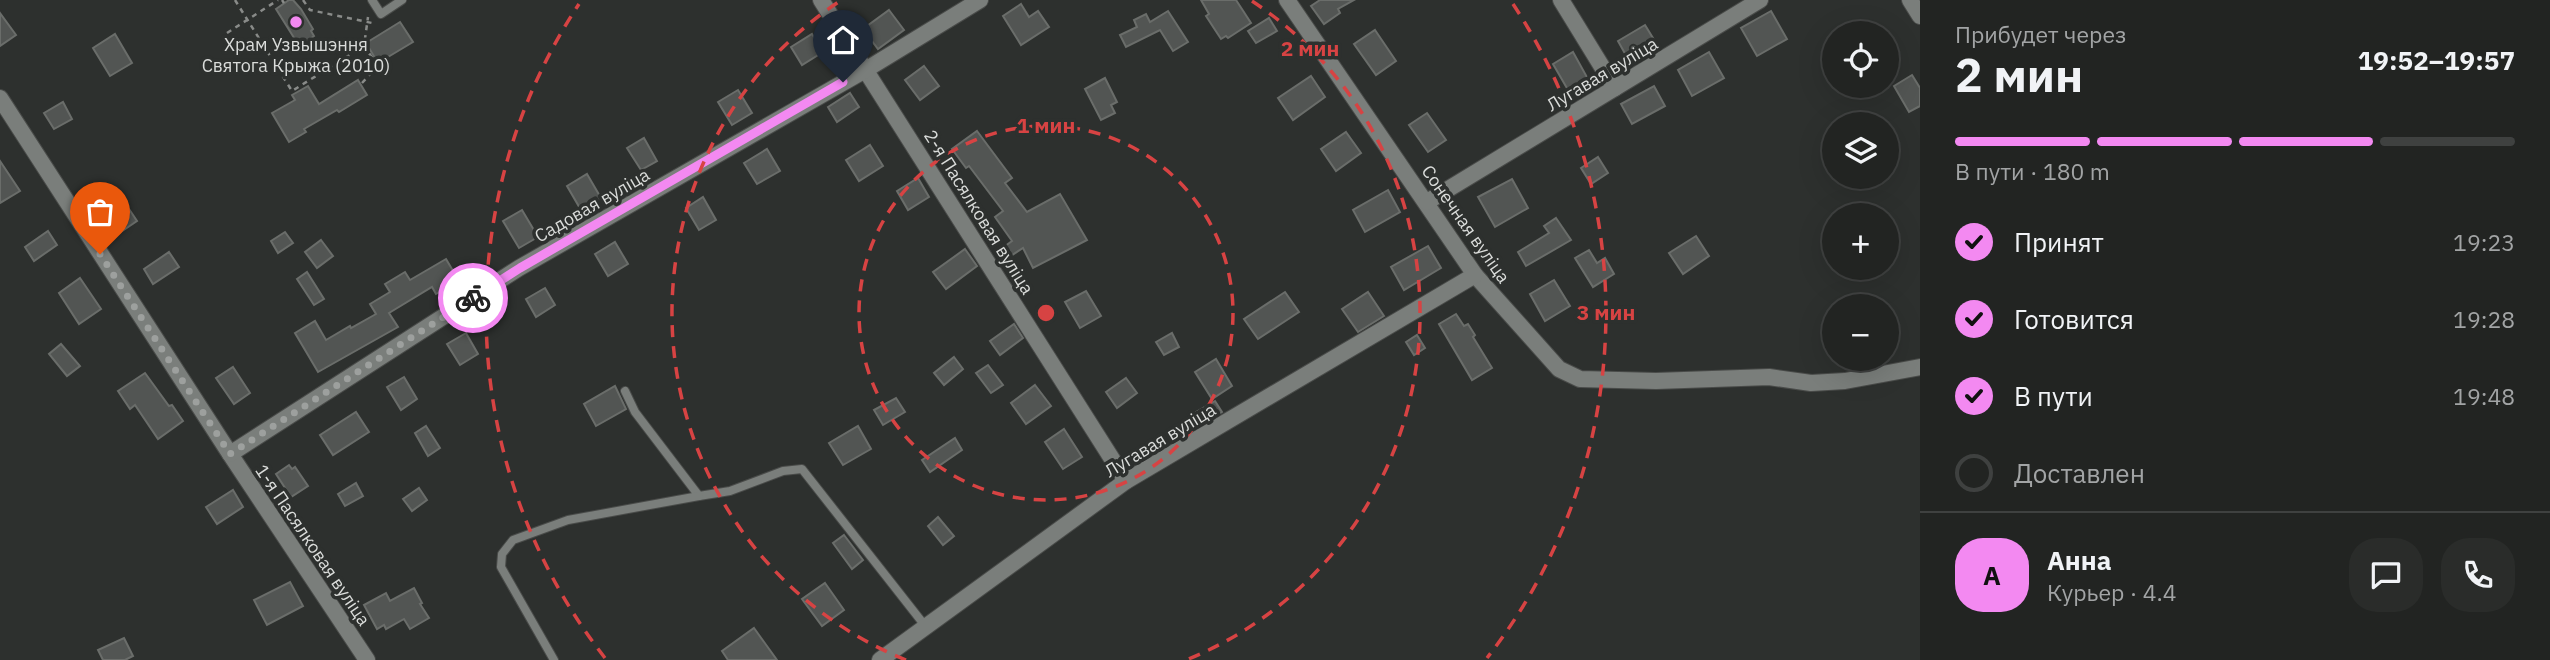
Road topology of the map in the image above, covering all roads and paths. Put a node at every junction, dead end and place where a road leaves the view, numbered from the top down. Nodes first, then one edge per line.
1 (235, 0) edge
2 (303, 0) edge
3 (372, 0) edge
4 (402, 0) edge
5 (821, 0) edge
6 (980, 0) edge
7 (1287, 0) edge
8 (1561, 0) edge
9 (1760, 0) edge
10 (1910, 0) edge
11 (282, 1) edge
12 (368, 13) dead end
13 (1920, 16) edge
14 (247, 20) junction
15 (367, 22) junction
16 (375, 24) dead end
17 (227, 33) dead end
18 (364, 46) junction
19 (867, 69) junction
20 (362, 83) dead end
21 (1615, 88) junction
22 (0, 98) edge
23 (1427, 202) junction
24 (1475, 275) junction
25 (1920, 367) edge
26 (625, 391) dead end
27 (230, 454) junction
28 (1126, 481) junction
29 (699, 496) junction
30 (926, 627) junction
31 (367, 660) edge
32 (554, 660) edge
33 (880, 660) edge

1 - 14 path
2 - 15 path
3 - 4 lane
5 - 19 street, 2-я Пасялковая вуліца
6 - 19 street, Садовая вуліца
7 - 23 street, Сонечная вуліца
8 - 21 street
9 - 21 street, Лугавая вуліца
10 - 13 street
11 - 14 path
12 - 15 path
14 - 17 path
14 - 18 path
15 - 16 path
15 - 18 path
18 - 20 path
19 - 27 street, Садовая вуліца
19 - 28 street, 2-я Пасялковая вуліца
21 - 23 street, Лугавая вуліца
22 - 27 street, 1-я Пасялковая вуліца
23 - 24 street, Сонечная вуліца
24 - 25 street, Сонечная вуліца
24 - 28 street, Лугавая вуліца
26 - 29 lane
27 - 31 street, 1-я Пасялковая вуліца
28 - 30 street, Лугавая вуліца
29 - 30 lane
29 - 32 lane
30 - 33 street, Лугавая вуліца

